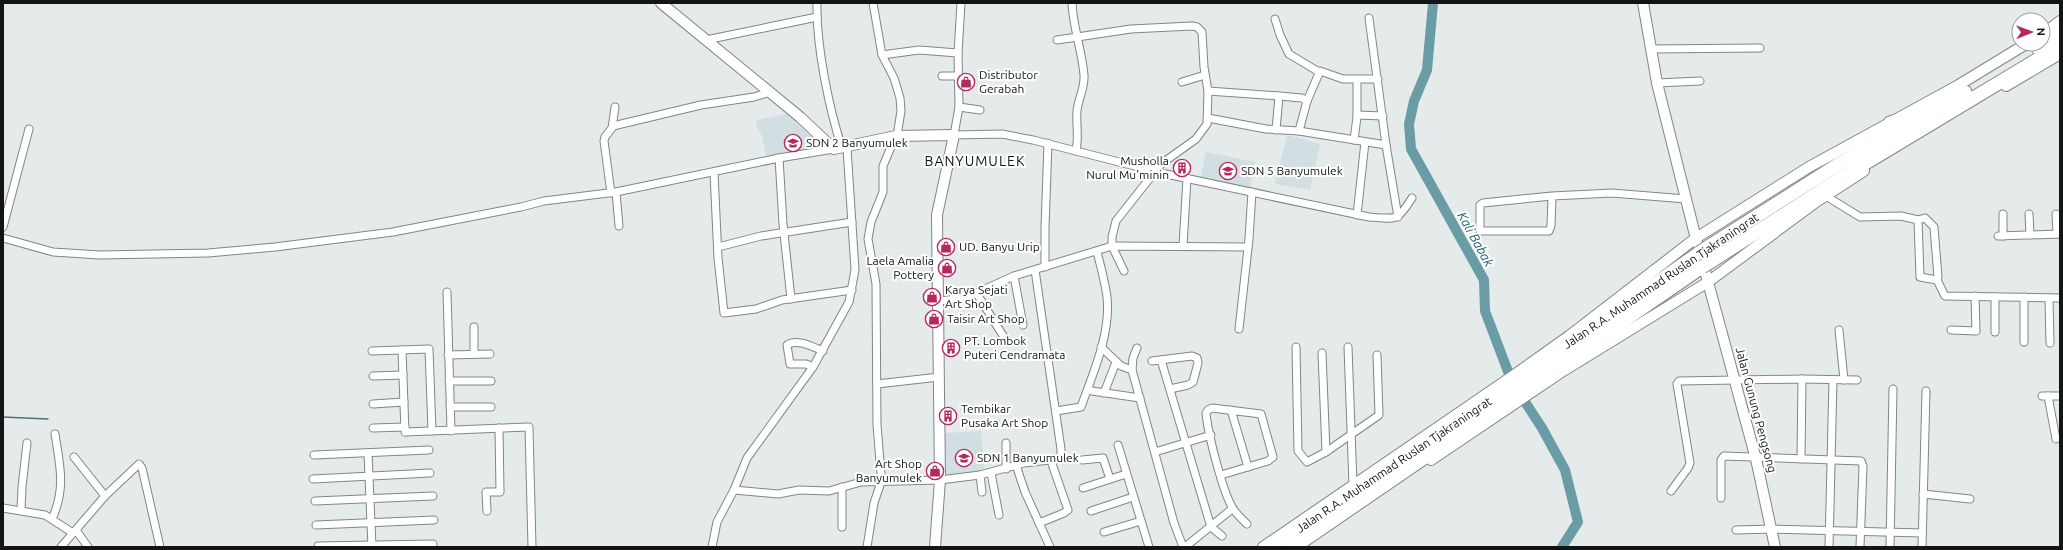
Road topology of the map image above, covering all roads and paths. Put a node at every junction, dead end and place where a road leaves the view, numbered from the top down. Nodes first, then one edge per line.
1 (817, 3) edge
2 (873, 3) edge
3 (961, 3) edge
4 (1072, 3) edge
5 (1643, 3) edge
6 (665, 5) edge
7 (817, 17) junction
8 (1369, 18) dead end
9 (1275, 19) dead end
10 (2060, 21) edge
11 (2051, 28) edge
12 (2060, 34) edge
13 (1078, 38) junction
14 (706, 40) junction
15 (1057, 40) dead end
16 (2060, 46) edge
17 (1760, 48) dead end
18 (1651, 49) junction
19 (958, 52) junction
20 (2013, 52) edge
21 (2060, 54) edge
22 (882, 55) junction
23 (1319, 72) junction
24 (1205, 75) junction
25 (942, 76) dead end
26 (958, 76) junction
27 (1378, 79) junction
28 (1357, 80) junction
29 (1700, 81) dead end
30 (1182, 82) dead end
31 (1657, 83) junction
32 (1957, 86) junction
33 (1208, 91) junction
34 (770, 92) junction
35 (1279, 96) junction
36 (1980, 99) junction
37 (1307, 101) junction
38 (1948, 102) junction
39 (1962, 104) junction
40 (615, 107) dead end
41 (959, 107) junction
42 (980, 110) dead end
43 (1357, 114) junction
44 (1383, 116) junction
45 (1932, 117) junction
46 (1208, 118) junction
47 (1890, 123) junction
48 (612, 126) junction
49 (30, 129) dead end
50 (1276, 130) junction
51 (1299, 131) junction
52 (1921, 134) junction
53 (954, 135) junction
54 (894, 136) junction
55 (1354, 140) junction
56 (1365, 142) junction
57 (1048, 143) junction
58 (1386, 145) junction
59 (841, 148) junction
60 (1076, 151) junction
61 (779, 158) junction
62 (1155, 171) junction
63 (714, 173) junction
64 (1187, 178) junction
65 (1252, 192) junction
66 (611, 193) junction
67 (1552, 196) junction
68 (1826, 196) junction
69 (1412, 198) dead end
70 (1686, 199) junction
71 (2003, 214) dead end
72 (2030, 214) dead end
73 (2056, 214) dead end
74 (1357, 215) junction
75 (1398, 217) junction
76 (1918, 220) junction
77 (852, 222) junction
78 (619, 226) dead end
79 (3, 227) edge
80 (784, 233) junction
81 (2059, 234) edge
82 (2030, 235) junction
83 (3, 238) edge
84 (1696, 238) junction
85 (1112, 246) junction
86 (1184, 246) junction
87 (718, 247) junction
88 (1248, 247) junction
89 (1097, 252) junction
90 (1045, 267) junction
91 (1035, 270) junction
92 (1124, 271) dead end
93 (1014, 276) junction
94 (1937, 280) junction
95 (1708, 282) junction
96 (852, 290) junction
97 (447, 292) dead end
98 (977, 294) junction
99 (1975, 296) junction
100 (1995, 297) junction
101 (2024, 297) junction
102 (2049, 298) junction
103 (2060, 298) edge
104 (791, 299) junction
105 (939, 301) junction
106 (1023, 325) dead end
107 (474, 328) dead end
108 (1239, 329) dead end
109 (1839, 330) dead end
110 (1952, 330) dead end
111 (1994, 332) dead end
112 (1007, 342) dead end
113 (2024, 342) dead end
114 (2050, 343) dead end
115 (1101, 347) junction
116 (1296, 347) dead end
117 (1348, 347) dead end
118 (1137, 348) dead end
119 (402, 350) junction
120 (823, 350) junction
121 (372, 351) dead end
122 (1322, 353) dead end
123 (474, 354) junction
124 (490, 354) dead end
125 (1377, 354) dead end
126 (448, 355) junction
127 (1161, 360) junction
128 (1152, 361) dead end
129 (1116, 362) junction
130 (1551, 363) junction
131 (814, 367) junction
132 (1132, 370) junction
133 (403, 375) junction
134 (373, 376) dead end
135 (939, 377) junction
136 (1802, 379) junction
137 (1833, 380) junction
138 (1844, 380) junction
139 (1857, 380) dead end
140 (449, 381) junction
141 (491, 381) dead end
142 (1735, 381) junction
143 (878, 384) junction
144 (1170, 389) junction
145 (1893, 389) dead end
146 (1092, 391) dead end
147 (1926, 391) dead end
148 (1104, 393) junction
149 (2060, 396) edge
150 (1140, 398) junction
151 (404, 402) junction
152 (373, 404) dead end
153 (491, 406) dead end
154 (450, 407) junction
155 (1231, 410) junction
156 (1056, 411) junction
157 (1462, 425) junction
158 (405, 427) junction
159 (373, 428) dead end
160 (499, 428) junction
161 (451, 430) junction
162 (432, 431) junction
163 (1351, 433) junction
164 (55, 434) dead end
165 (1210, 435) junction
166 (2056, 439) dead end
167 (1006, 442) dead end
168 (27, 443) dead end
169 (1185, 443) junction
170 (1118, 445) dead end
171 (429, 450) dead end
172 (1441, 450) junction
173 (1155, 452) junction
174 (1326, 452) junction
175 (368, 453) junction
176 (314, 455) dead end
177 (74, 457) dead end
178 (1756, 457) junction
179 (1800, 459) junction
180 (1832, 459) junction
181 (1082, 460) dead end
182 (1051, 461) junction
183 (1016, 465) junction
184 (1248, 467) junction
185 (1006, 468) junction
186 (430, 473) dead end
187 (991, 473) junction
188 (1126, 474) junction
189 (980, 475) junction
190 (1221, 475) junction
191 (369, 476) junction
192 (313, 479) dead end
193 (1110, 479) junction
194 (940, 480) junction
195 (881, 482) junction
196 (1352, 485) junction
197 (842, 487) junction
198 (1083, 488) dead end
199 (734, 490) junction
200 (1671, 491) dead end
201 (982, 492) dead end
202 (1923, 494) junction
203 (105, 496) junction
204 (433, 496) dead end
205 (1133, 497) junction
206 (1721, 498) dead end
207 (370, 499) junction
208 (1970, 499) dead end
209 (315, 501) dead end
210 (3, 508) edge
211 (1232, 508) junction
212 (21, 510) junction
213 (486, 511) dead end
214 (1091, 511) dead end
215 (999, 515) dead end
216 (52, 519) junction
217 (434, 520) dead end
218 (1141, 521) junction
219 (371, 522) junction
220 (1039, 523) junction
221 (1247, 524) dead end
222 (316, 525) dead end
223 (1211, 526) junction
224 (842, 527) dead end
225 (1772, 529) junction
226 (1736, 530) dead end
227 (1830, 530) junction
228 (1861, 530) junction
229 (75, 532) junction
230 (1104, 532) dead end
231 (1891, 532) junction
232 (1922, 533) junction
233 (1222, 536) dead end
234 (434, 544) dead end
235 (318, 546) dead end
236 (372, 546) edge
237 (61, 547) edge
238 (88, 547) edge
239 (160, 547) edge
240 (532, 547) edge
241 (712, 547) edge
242 (867, 547) edge
243 (935, 547) edge
244 (1050, 547) edge
245 (1148, 547) edge
246 (1184, 547) edge
247 (1263, 547) edge
248 (1274, 547) edge
249 (1294, 547) edge
250 (1304, 547) edge
251 (1775, 547) edge
252 (1829, 547) edge
253 (1860, 547) edge
254 (1890, 547) edge
255 (1922, 547) edge

1 - 7 street
2 - 22 street
3 - 19 street
4 - 13 street
5 - 18 street, Jalan Gunung Pengsong
6 - 14 street
7 - 14 street
7 - 59 street
8 - 27 street
9 - 23 street
10 - 11 street
12 - 38 highway, Jalan R.A. Muhammad Ruslan Tjakraningrat
13 - 15 street
13 - 24 street
13 - 60 street
14 - 34 street
16 - 39 highway, Jalan R.A. Muhammad Ruslan Tjakraningrat
17 - 18 street
18 - 31 street, Jalan Gunung Pengsong
19 - 22 street
19 - 26 street
20 - 32 street, Jalan R.A. Muhammad Ruslan Tjakraningrat
21 - 36 street, Jalan R.A. Muhammad Ruslan Tjakraningrat
22 - 54 street
23 - 28 street
23 - 37 street
24 - 30 street
24 - 33 street
25 - 26 street
26 - 41 street
27 - 28 street
27 - 44 street
28 - 43 street
29 - 31 street
31 - 70 street, Jalan Gunung Pengsong
32 - 38 highway
32 - 47 street, Jalan R.A. Muhammad Ruslan Tjakraningrat
33 - 35 street
33 - 46 street
34 - 48 street
34 - 59 street
35 - 37 street
35 - 50 street
36 - 39 highway
36 - 52 street, Jalan R.A. Muhammad Ruslan Tjakraningrat
37 - 51 street
38 - 45 highway, Jalan R.A. Muhammad Ruslan Tjakraningrat
39 - 45 highway, Jalan R.A. Muhammad Ruslan Tjakraningrat
40 - 48 street
41 - 42 street
41 - 53 street
43 - 44 street
43 - 55 street
44 - 58 street
45 - 47 highway
45 - 52 highway
45 - 130 highway, Jalan R.A. Muhammad Ruslan Tjakraningrat
45 - 130 highway, Jalan R.A. Muhammad Ruslan Tjakraningrat
46 - 50 street
46 - 62 street
47 - 84 street, Jalan R.A. Muhammad Ruslan Tjakraningrat
48 - 66 street
49 - 79 street
50 - 51 street
51 - 55 street
52 - 68 street, Jalan R.A. Muhammad Ruslan Tjakraningrat
53 - 54 street
53 - 57 street
53 - 105 street
54 - 59 street
54 - 143 street
55 - 56 street
56 - 58 street
56 - 74 street
57 - 60 street
57 - 90 street
58 - 75 street
59 - 61 street
59 - 77 street
60 - 62 street
61 - 63 street
61 - 80 street
62 - 64 street
62 - 85 street
63 - 66 street
63 - 87 street
64 - 65 street
64 - 86 street
65 - 74 street
65 - 88 street
66 - 78 street
66 - 83 street
67 - 67 street
67 - 70 street
68 - 76 street
68 - 95 street, Jalan R.A. Muhammad Ruslan Tjakraningrat
69 - 75 street
70 - 84 street, Jalan Gunung Pengsong
71 - 82 street
72 - 82 street
73 - 81 street
74 - 75 street
76 - 94 street
76 - 94 street
77 - 80 street
77 - 96 street
80 - 87 street
80 - 104 street
81 - 82 street
84 - 95 street, Jalan Gunung Pengsong
84 - 130 street, Jalan R.A. Muhammad Ruslan Tjakraningrat
85 - 86 street
85 - 89 street
85 - 92 street
86 - 88 street
87 - 104 street
88 - 108 street
89 - 90 street
89 - 115 street
90 - 91 street
91 - 93 street
91 - 156 street
93 - 98 street
93 - 106 street
94 - 99 street
95 - 130 street, Jalan R.A. Muhammad Ruslan Tjakraningrat
95 - 142 street, Jalan Gunung Pengsong
96 - 104 street
96 - 120 street
97 - 126 street
98 - 105 street
98 - 112 street
99 - 100 street
99 - 110 street
100 - 101 street
100 - 111 street
101 - 102 street
101 - 113 street
102 - 103 street
102 - 114 street
105 - 135 street
107 - 123 street
109 - 138 street
115 - 129 street
115 - 156 street
116 - 174 street
117 - 163 street
118 - 132 street
119 - 121 street
119 - 133 street
119 - 162 street
120 - 131 street
120 - 131 street
122 - 174 street
123 - 124 street
123 - 126 street
125 - 163 street
126 - 140 street
127 - 128 street
127 - 144 street
127 - 144 street
129 - 132 street
129 - 148 street
130 - 157 highway, Jalan R.A. Muhammad Ruslan Tjakraningrat
130 - 157 street, Jalan R.A. Muhammad Ruslan Tjakraningrat
131 - 199 street
132 - 150 street
133 - 134 street
133 - 151 street
135 - 143 street
135 - 194 street
136 - 137 street
136 - 142 street
136 - 179 street
137 - 138 street
137 - 180 street
138 - 139 street
140 - 141 street
140 - 154 street
142 - 178 street, Jalan Gunung Pengsong
142 - 200 street
143 - 195 street
144 - 169 street
145 - 231 street
146 - 148 street
147 - 202 street
148 - 150 street
149 - 166 street
150 - 173 street
151 - 152 street
151 - 158 street
153 - 154 street
154 - 161 street
155 - 165 street
155 - 184 street
155 - 184 street
156 - 182 street
157 - 172 highway, Jalan R.A. Muhammad Ruslan Tjakraningrat
157 - 196 street, Jalan R.A. Muhammad Ruslan Tjakraningrat
157 - 248 highway, Jalan R.A. Muhammad Ruslan Tjakraningrat
158 - 159 street
158 - 162 street
160 - 161 street
160 - 213 street
160 - 240 street
161 - 162 street
163 - 174 street
163 - 196 street
164 - 216 street
165 - 169 street
165 - 190 street
167 - 185 street
168 - 212 street
169 - 173 street
169 - 223 street
170 - 188 street
171 - 175 street
172 - 249 highway, Jalan R.A. Muhammad Ruslan Tjakraningrat
172 - 250 street, Jalan R.A. Muhammad Ruslan Tjakraningrat
173 - 246 street
175 - 176 street
175 - 191 street
177 - 203 street
178 - 179 street
178 - 206 street
178 - 225 street, Jalan Gunung Pengsong
179 - 180 street
180 - 227 street
180 - 228 street
181 - 193 street
182 - 183 street
182 - 220 street
183 - 185 street
183 - 220 street
184 - 190 street
185 - 187 street
186 - 191 street
187 - 189 street
187 - 215 street
188 - 193 street
188 - 205 street
189 - 194 street
189 - 201 street
190 - 211 street
191 - 192 street
191 - 207 street
193 - 198 street
194 - 195 street
194 - 243 street
195 - 197 street
195 - 242 street
196 - 247 street, Jalan R.A. Muhammad Ruslan Tjakraningrat
197 - 199 street
197 - 224 street
199 - 241 street
202 - 208 street
202 - 232 street
203 - 229 street
203 - 239 street
204 - 207 street
205 - 214 street
205 - 218 street
207 - 209 street
207 - 219 street
210 - 212 street
211 - 221 street
211 - 223 street
212 - 216 street
216 - 229 street
217 - 219 street
218 - 230 street
218 - 245 street
219 - 222 street
219 - 236 street
220 - 244 street
223 - 233 street
223 - 246 street
225 - 226 street
225 - 227 street
225 - 251 street, Jalan Gunung Pengsong
227 - 228 street
227 - 252 street
228 - 231 street
228 - 253 street
229 - 237 street
229 - 238 street
231 - 232 street
231 - 254 street
232 - 255 street
234 - 236 street
235 - 236 street

